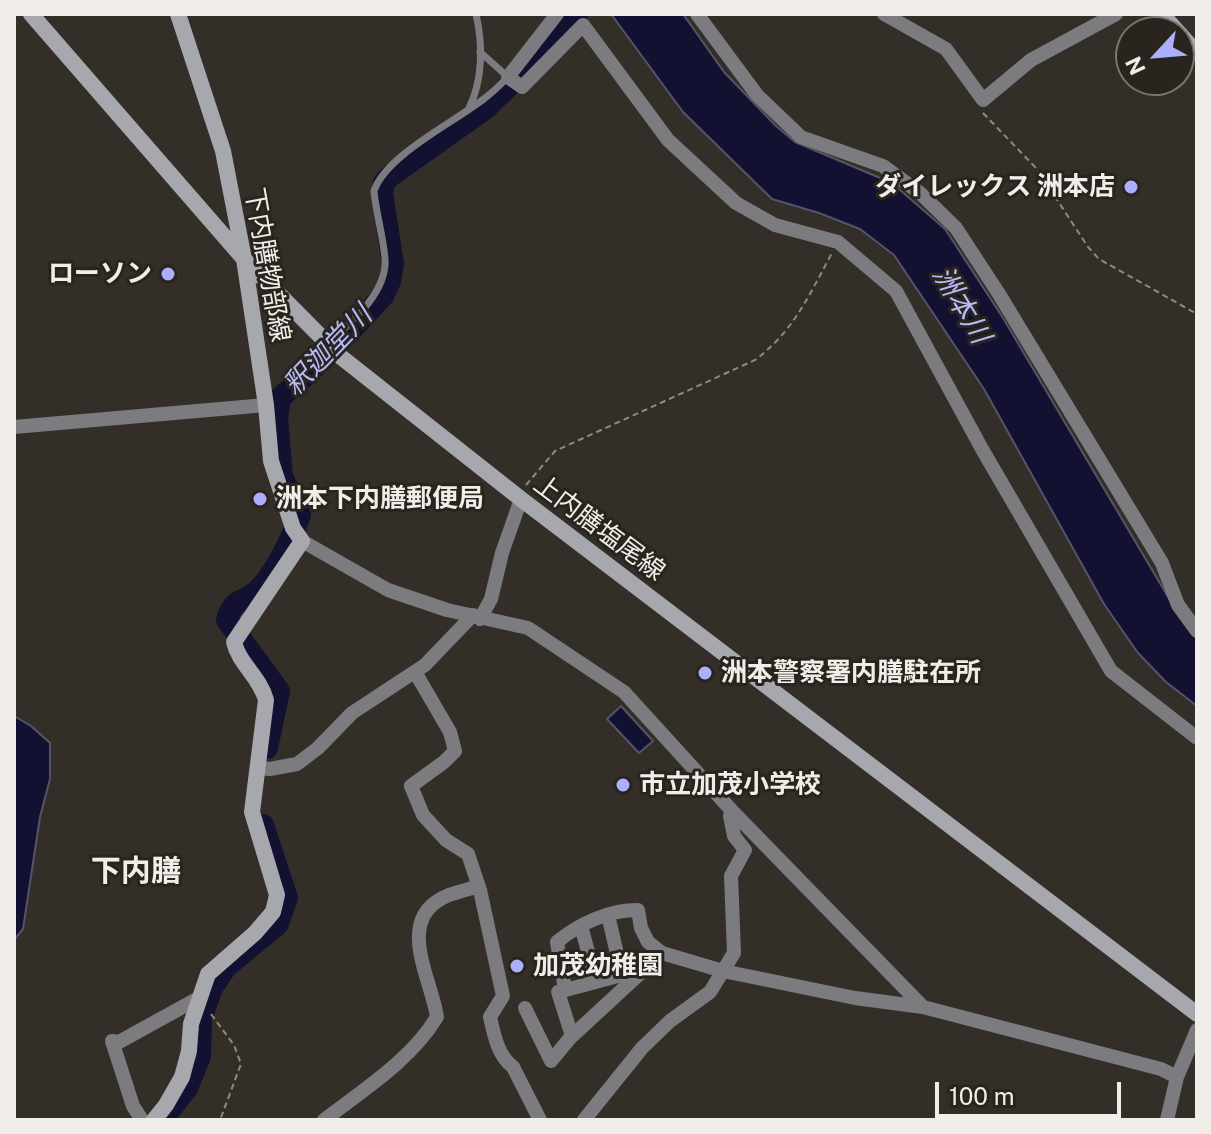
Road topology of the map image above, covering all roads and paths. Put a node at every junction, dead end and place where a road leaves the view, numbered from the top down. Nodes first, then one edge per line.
1 (31, 14) edge
2 (178, 14) edge
3 (476, 14) edge
4 (557, 14) edge
5 (697, 14) edge
6 (884, 14) edge
7 (1116, 14) edge
8 (480, 52) junction
9 (508, 77) junction
10 (983, 100) junction
11 (468, 110) junction
12 (838, 242) junction
13 (244, 259) junction
14 (1197, 314) edge
15 (333, 348) junction
16 (266, 405) junction
17 (14, 427) edge
18 (521, 499) junction
19 (297, 535) junction
20 (476, 617) junction
21 (1197, 631) edge
22 (415, 672) junction
23 (1197, 738) edge
24 (262, 768) junction
25 (734, 813) junction
26 (479, 886) junction
27 (608, 915) junction
28 (581, 926) junction
29 (662, 953) junction
30 (645, 969) junction
31 (723, 971) junction
32 (622, 975) junction
33 (596, 981) junction
34 (565, 989) junction
35 (197, 999) junction
36 (923, 1007) junction
37 (525, 1008) dead end
38 (1197, 1014) edge
39 (1197, 1030) edge
40 (572, 1036) junction
41 (1177, 1077) junction
42 (142, 1120) edge
43 (154, 1120) edge
44 (220, 1120) edge
45 (324, 1120) edge
46 (540, 1120) edge
47 (584, 1120) edge
48 (1167, 1120) edge

1 - 13 main road, 上内膳塩尾線
2 - 13 main road, 下内膳物部線
3 - 8 lane
4 - 9 street
5 - 21 street
6 - 10 street
7 - 10 street
8 - 9 lane
8 - 11 lane
9 - 11 lane
9 - 12 street
10 - 14 path
11 - 15 lane
12 - 18 path
12 - 23 street
13 - 15 main road, 上内膳塩尾線
13 - 16 main road, 下内膳物部線
15 - 18 main road, 上内膳塩尾線
16 - 17 street
16 - 19 main road, 下内膳物部線
18 - 20 street
18 - 38 main road, 上内膳塩尾線
19 - 20 street
19 - 24 main road
20 - 22 street
20 - 25 street
22 - 24 street
22 - 26 street
24 - 35 main road
25 - 31 street
25 - 36 street
26 - 45 street
26 - 46 street
27 - 28 street
27 - 29 street
27 - 32 street
28 - 33 street
28 - 34 street
29 - 30 street
29 - 31 street
30 - 32 street
30 - 40 street
31 - 36 street
31 - 47 street
32 - 33 street
33 - 34 street
34 - 40 street
35 - 42 street
35 - 43 main road
35 - 44 path
36 - 41 street
37 - 40 street
39 - 41 street
41 - 48 street

